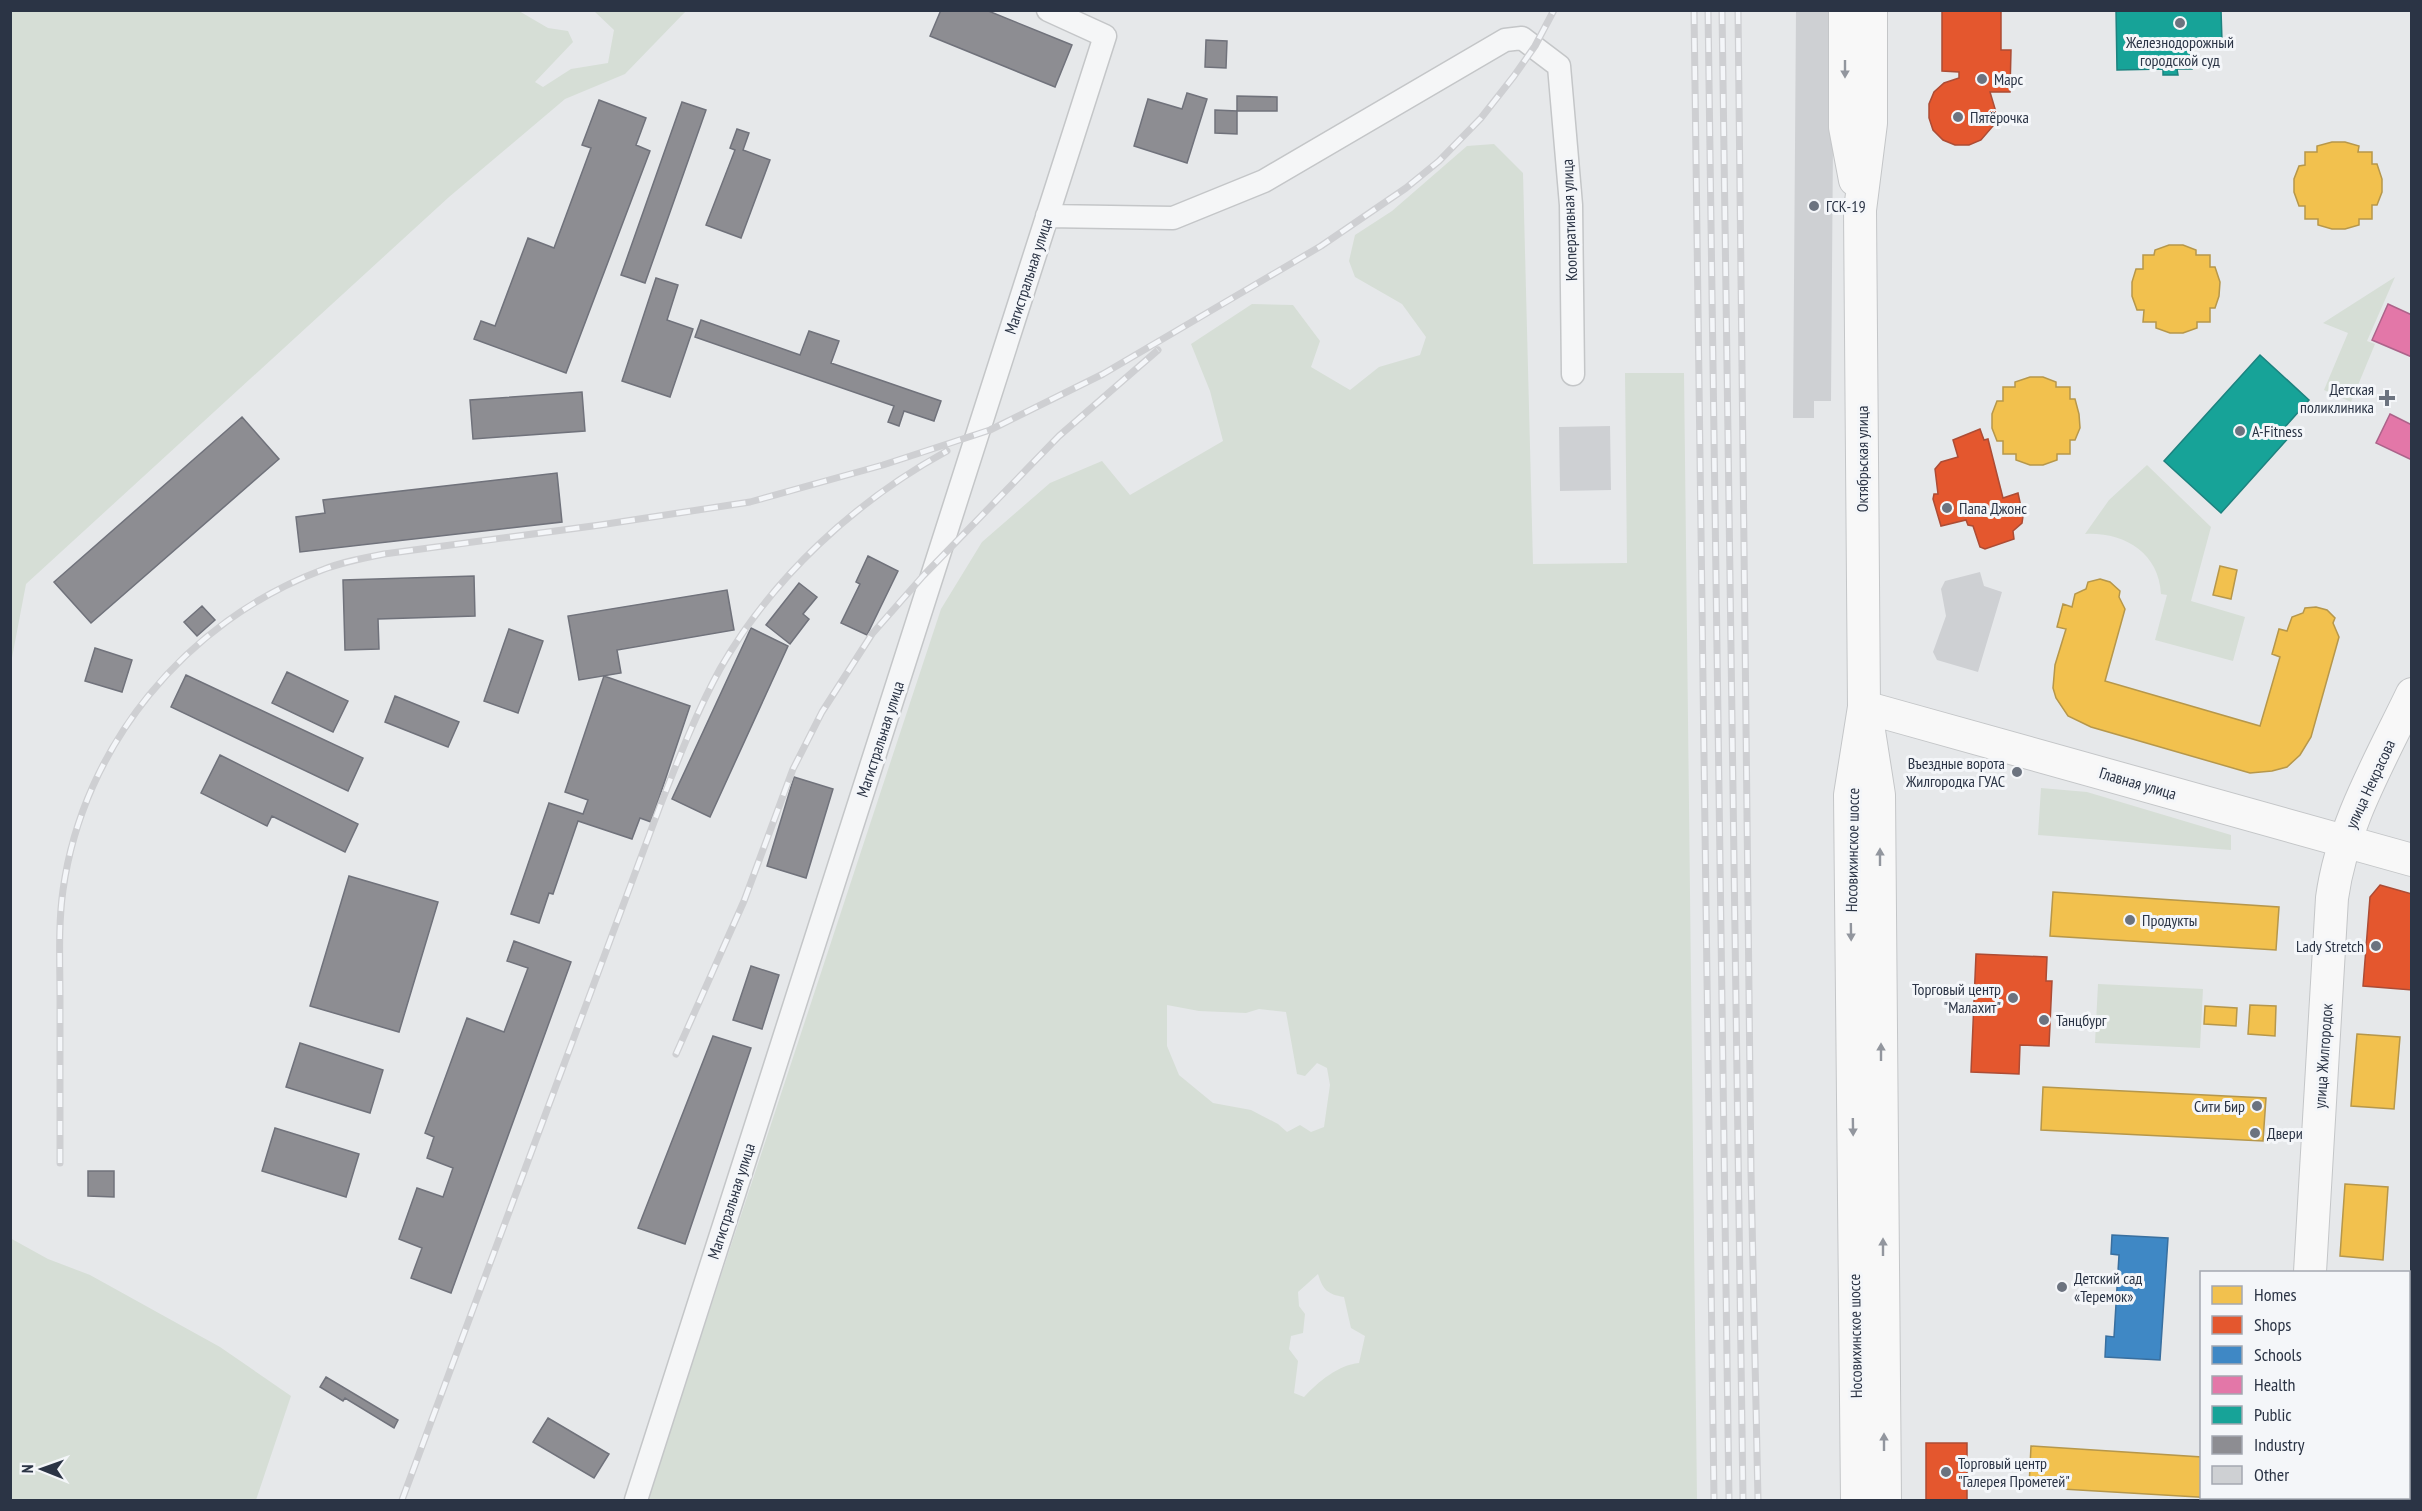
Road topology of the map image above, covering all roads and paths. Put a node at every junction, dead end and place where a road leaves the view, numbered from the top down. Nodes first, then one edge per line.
1 (1048, 10) edge
2 (1845, 10) edge
3 (1871, 10) edge
4 (1860, 210) junction
5 (1047, 216) junction
6 (1573, 374) dead end
7 (2412, 694) edge
8 (1864, 707) junction
9 (2344, 841) junction
10 (2412, 860) edge
11 (2310, 1271) edge
12 (636, 1500) edge
13 (1857, 1500) edge
14 (1885, 1500) edge

1 - 5 street, Магистральная улица
2 -> 4 main road, Октябрьская улица
3 - 4 main road, Октябрьская улица
4 - 8 main road, Октябрьская улица
5 - 6 street, Кооперативная улица
5 - 12 street, Магистральная улица
7 - 9 main road, улица Некрасова
8 - 9 main road, Главная улица
8 -> 13 main road, Носовихинское шоссе
14 -> 8 main road, Носовихинское шоссе
9 - 10 main road, Главная улица
9 - 11 main road, улица Жилгородок

